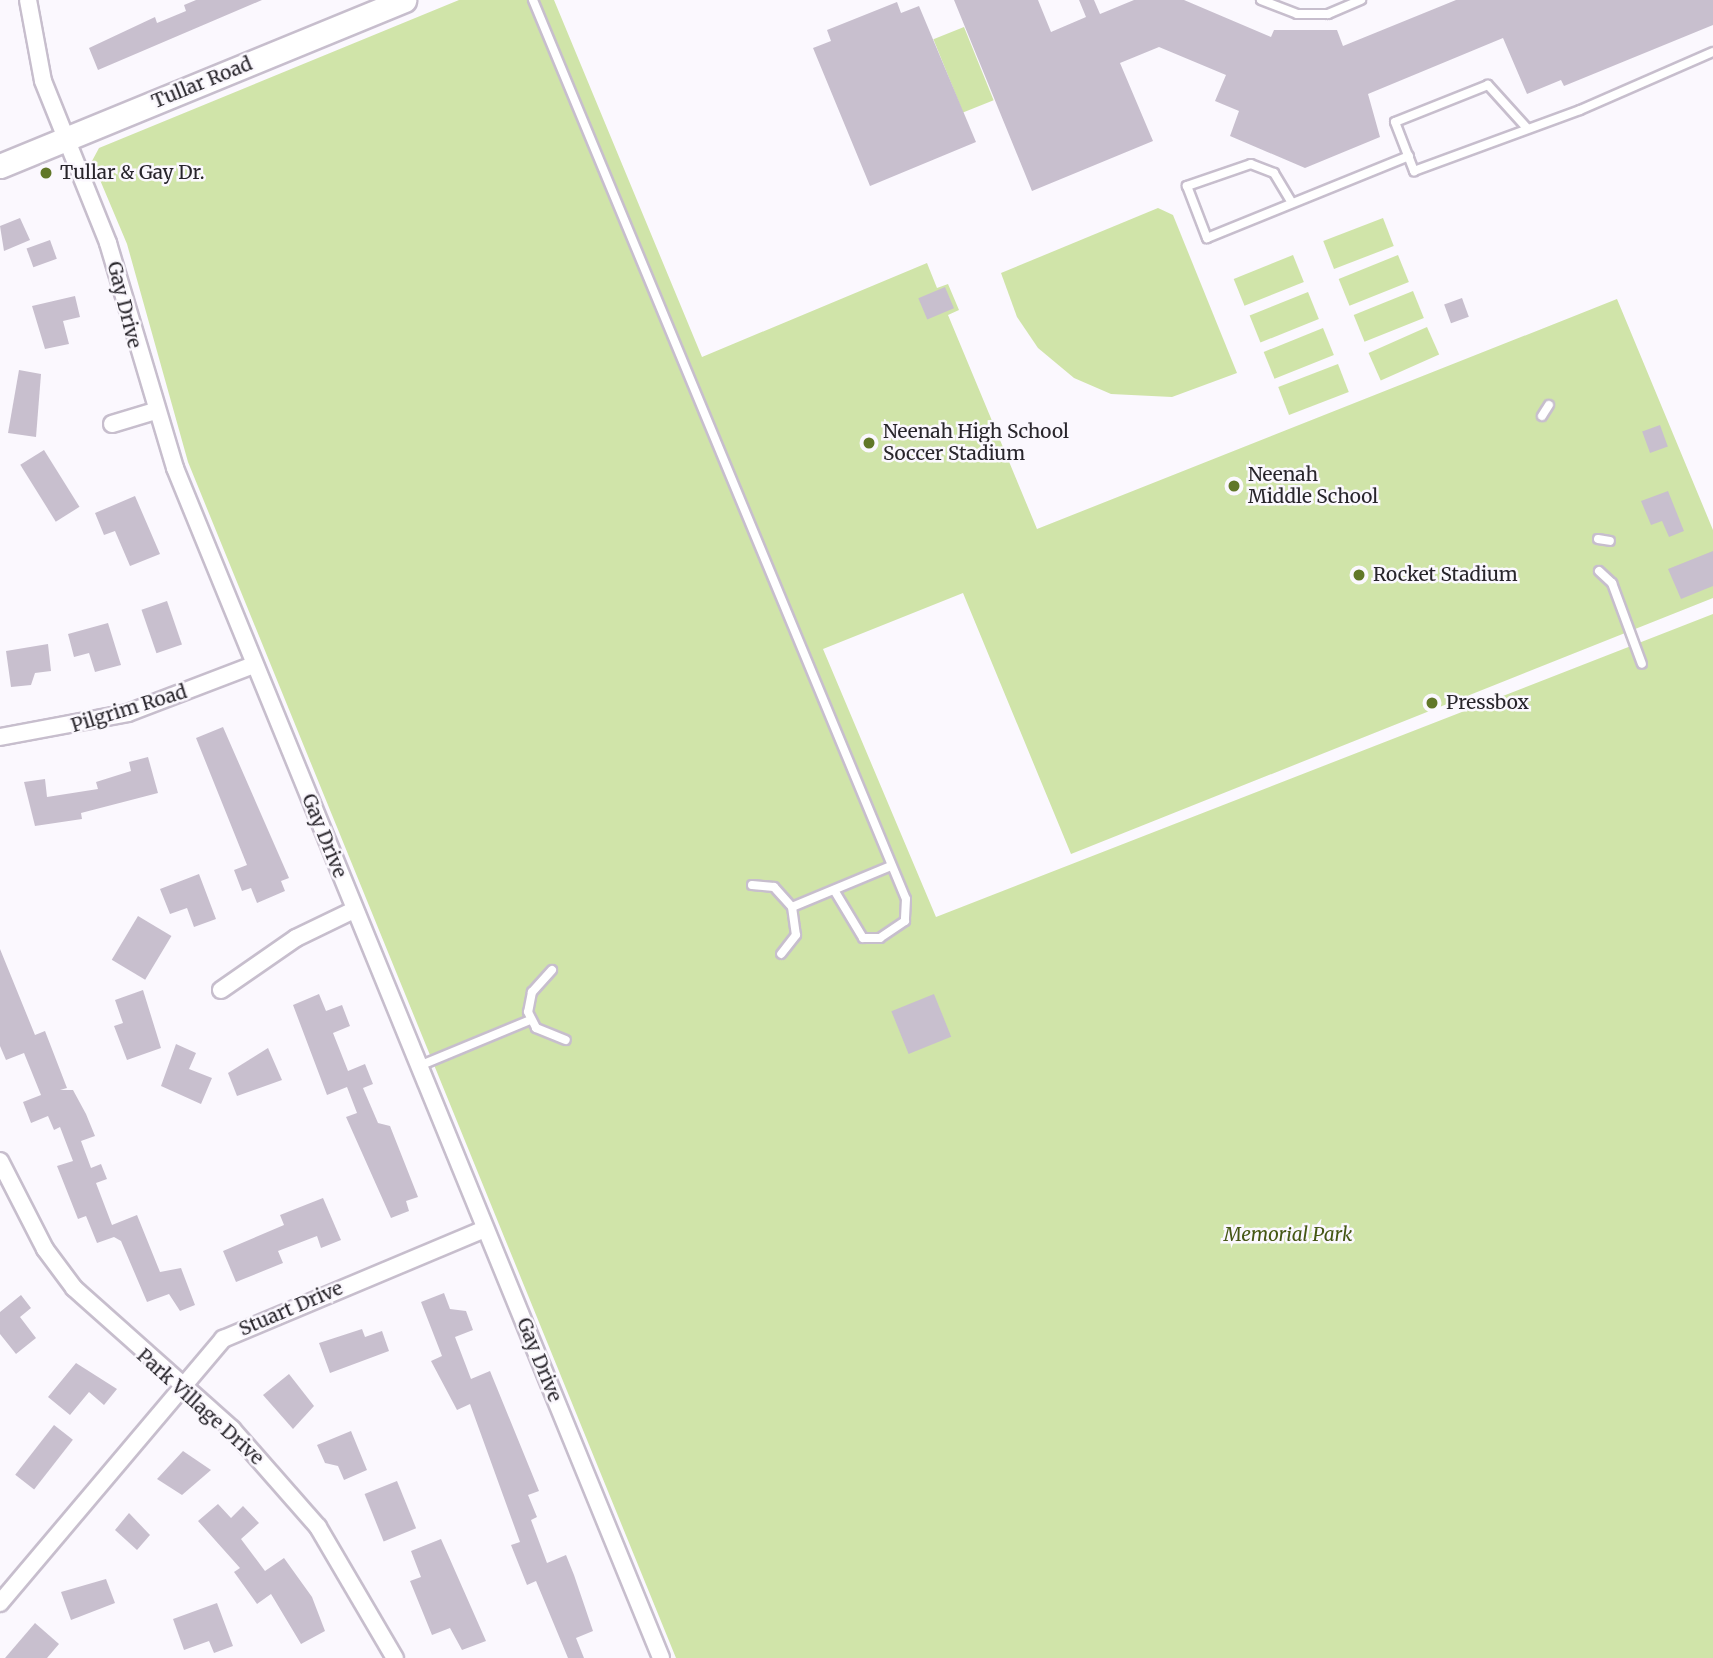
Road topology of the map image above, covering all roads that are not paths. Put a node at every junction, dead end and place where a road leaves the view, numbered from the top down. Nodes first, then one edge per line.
1 (28, 0) edge
2 (404, 0) edge
3 (533, 0) edge
4 (1261, 0) edge
5 (1361, 0) edge
6 (1713, 52) edge
7 (1525, 127) junction
8 (68, 139) junction
9 (1409, 156) junction
10 (0, 166) edge
11 (1292, 203) junction
12 (1549, 405) dead end
13 (155, 411) junction
14 (1542, 416) dead end
15 (112, 424) dead end
16 (1598, 539) dead end
17 (1610, 541) dead end
18 (1599, 571) dead end
19 (1642, 664) dead end
20 (254, 665) junction
21 (0, 737) edge
22 (891, 866) junction
23 (752, 885) dead end
24 (834, 890) junction
25 (792, 907) junction
26 (354, 910) junction
27 (781, 954) dead end
28 (552, 970) dead end
29 (221, 990) dead end
30 (530, 1020) junction
31 (566, 1040) dead end
32 (419, 1066) junction
33 (0, 1161) edge
34 (5, 1186) edge
35 (485, 1229) junction
36 (180, 1383) junction
37 (0, 1603) edge
38 (390, 1657) edge
39 (661, 1658) edge

1 - 8 street, Gay Drive
2 - 8 main road, Tullar Road
3 - 22 lane
4 - 5 lane
6 - 7 lane
7 - 9 lane
7 - 9 lane
8 - 10 main road, Tullar Road
8 - 13 street, Gay Drive
9 - 11 lane
11 - 11 lane
12 - 14 lane
13 - 15 street
13 - 20 street, Gay Drive
16 - 17 lane
18 - 19 lane
20 - 21 street, Pilgrim Road
20 - 26 street, Gay Drive
22 - 24 lane
22 - 24 lane
23 - 25 lane
24 - 25 lane
25 - 27 lane
26 - 29 street
26 - 32 street, Gay Drive
28 - 30 lane
30 - 31 lane
30 - 32 lane
32 - 35 street, Gay Drive
33 - 34 street, Park Village Drive
34 - 36 street, Park Village Drive
35 - 36 street, Stuart Drive
35 - 39 street, Gay Drive
36 - 37 street, Stuart Drive
36 - 38 street, Park Village Drive

